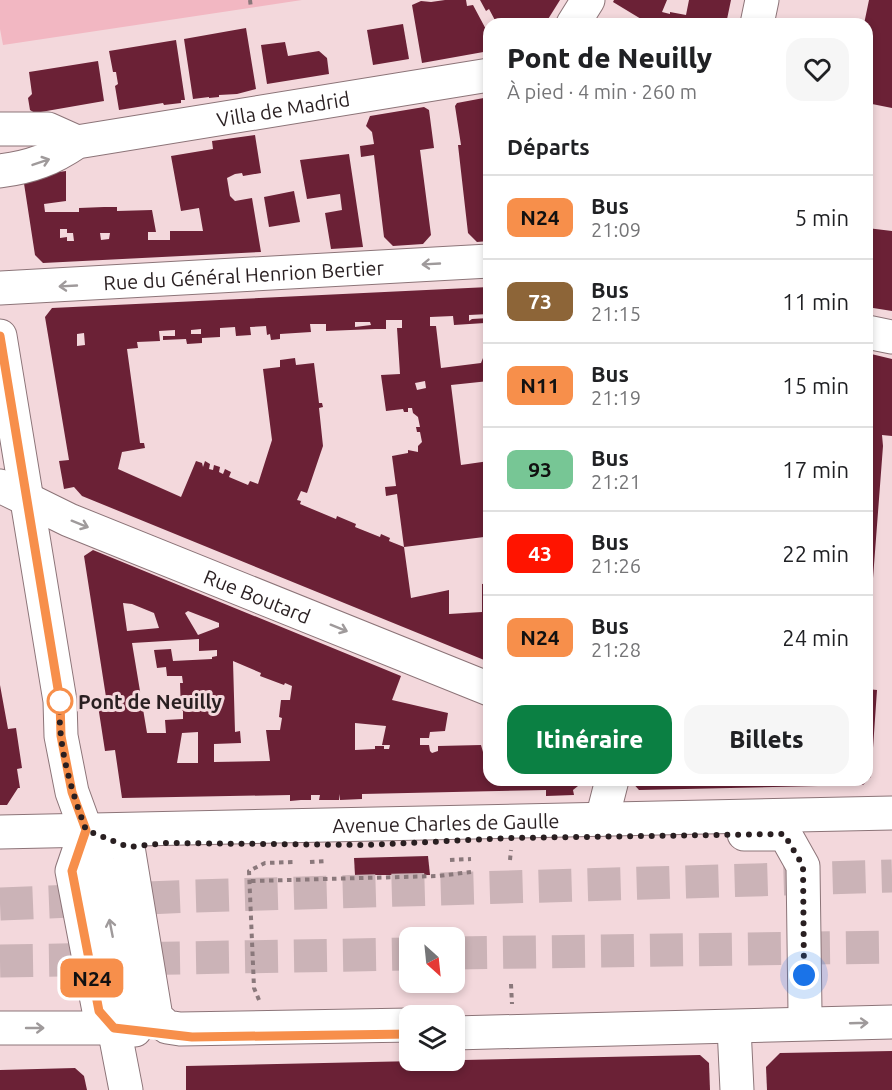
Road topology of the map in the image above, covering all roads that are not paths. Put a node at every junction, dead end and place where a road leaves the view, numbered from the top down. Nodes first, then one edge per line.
1 (588, 0) edge
2 (762, 0) edge
3 (577, 18) edge
4 (759, 18) edge
5 (483, 76) edge
6 (0, 129) edge
7 (77, 141) junction
8 (0, 171) edge
9 (483, 261) edge
10 (0, 288) edge
11 (873, 333) edge
12 (0, 336) edge
13 (892, 337) edge
14 (13, 493) edge
15 (15, 565) dead end
16 (483, 687) edge
17 (61, 736) junction
18 (610, 786) edge
19 (892, 814) edge
20 (602, 819) junction
21 (86, 830) junction
22 (0, 832) edge
23 (128, 847) junction
24 (803, 866) junction
25 (812, 1018) junction
26 (892, 1022) edge
27 (465, 1024) edge
28 (399, 1025) edge
29 (734, 1027) junction
30 (0, 1028) edge
31 (114, 1028) junction
32 (465, 1033) edge
33 (399, 1034) edge
34 (126, 1090) edge
35 (737, 1090) edge

1 - 3 street
2 - 4 street
5 - 7 street, Villa de Madrid
6 - 7 street
8 -> 7 street, Villa de Madrid
9 -> 10 street, Rue du Général Henrion Bertier
11 - 13 street
12 - 14 street
14 -> 16 street, Rue Boutard
14 - 17 street
15 - 17 street
17 - 21 street
18 - 20 street
19 - 20 street, Avenue Charles de Gaulle
19 - 24 street
20 - 21 street, Avenue Charles de Gaulle
21 - 22 street, Avenue Charles de Gaulle
21 - 23 street
21 - 31 street
23 - 24 street
23 - 28 street
24 - 25 street
25 -> 26 street
25 - 27 street
25 - 29 street
29 - 32 street
29 - 35 street
30 -> 31 street
31 - 33 street
31 - 34 street

